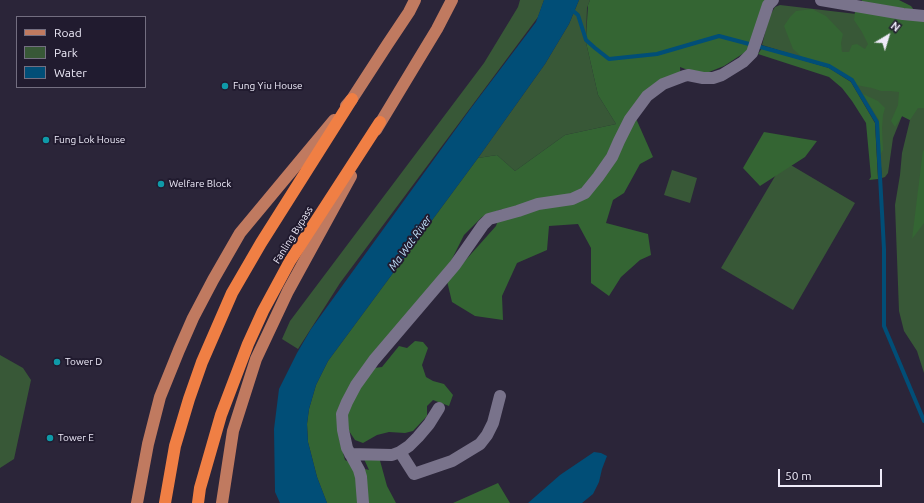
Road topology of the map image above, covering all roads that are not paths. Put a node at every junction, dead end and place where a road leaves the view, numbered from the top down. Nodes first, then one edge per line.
1 (416, 0) edge
2 (452, 0) edge
3 (821, 0) edge
4 (770, 3) edge
5 (924, 16) edge
6 (352, 99) junction
7 (380, 122) junction
8 (500, 396) dead end
9 (439, 408) dead end
10 (400, 452) junction
11 (350, 454) junction
12 (137, 503) edge
13 (165, 503) edge
14 (198, 503) edge
15 (222, 503) edge
16 (363, 503) edge

1 - 6 main road
2 - 7 main road, Fanling Bypass
3 - 5 street
4 - 11 street
6 - 12 main road
6 - 13 highway
7 - 14 highway, Fanling Bypass
7 - 15 main road
8 - 10 street
9 - 10 street
10 - 11 street
11 - 16 street

